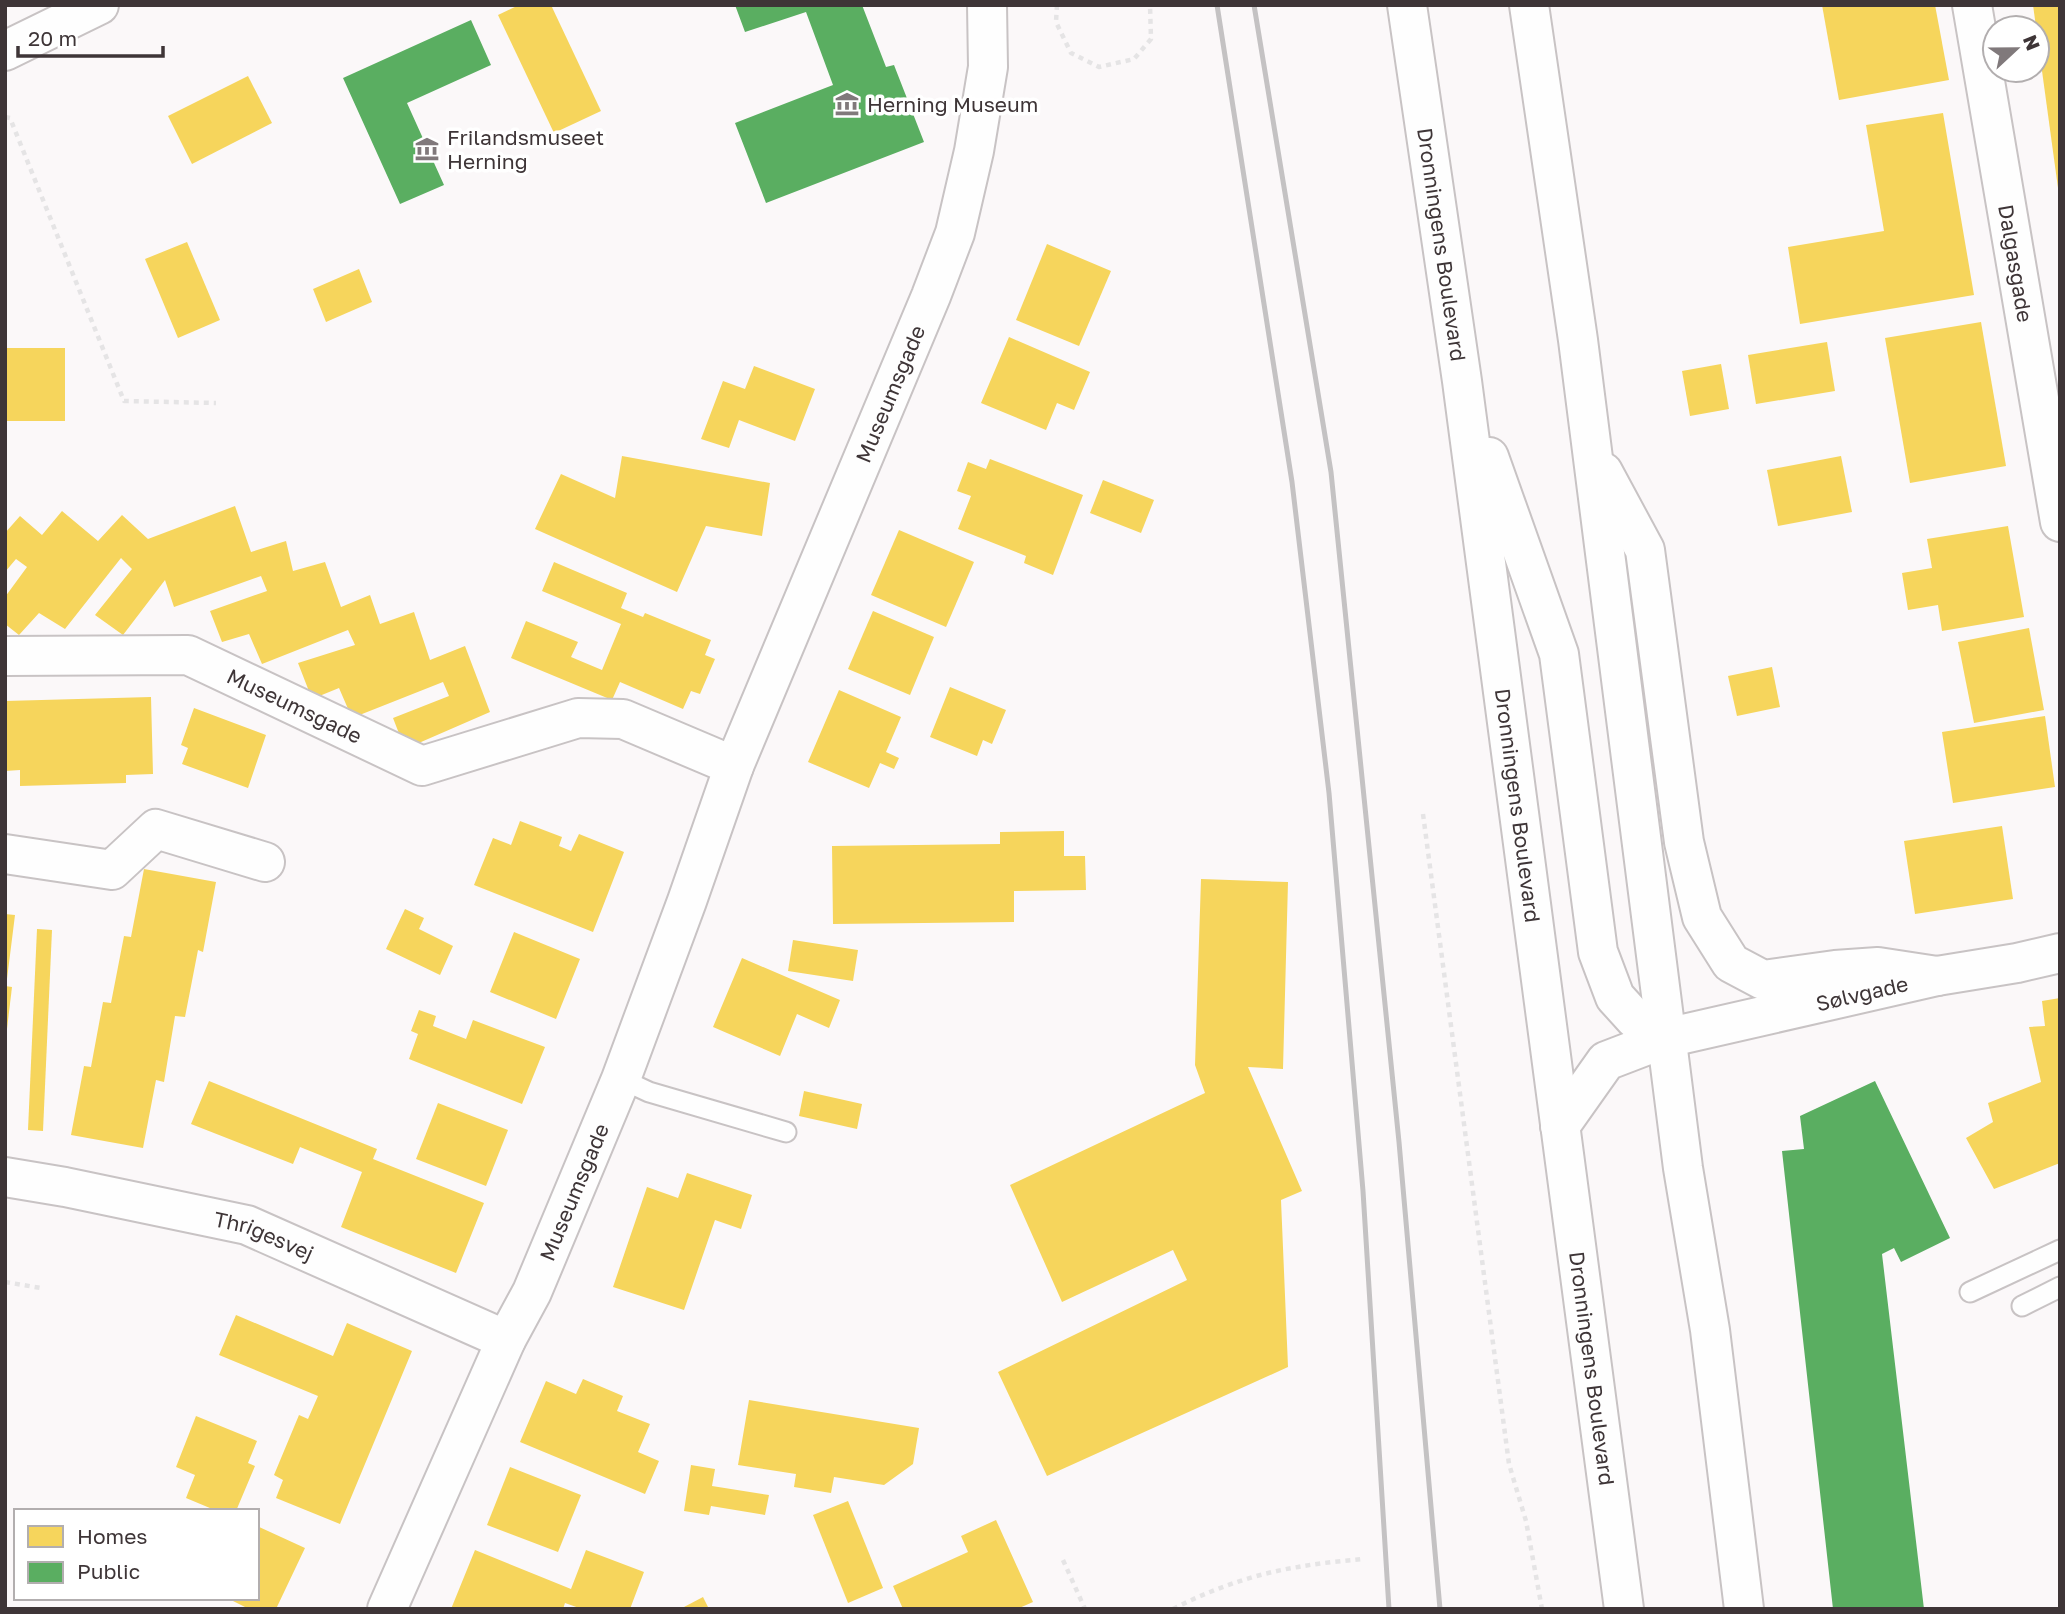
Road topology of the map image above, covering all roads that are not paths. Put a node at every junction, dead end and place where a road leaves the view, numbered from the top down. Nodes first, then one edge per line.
1 (99, 5) edge
2 (987, 5) edge
3 (1407, 5) edge
4 (1529, 5) edge
5 (1972, 5) edge
6 (5, 51) edge
7 (2048, 370) edge
8 (1462, 381) junction
9 (1592, 453) junction
10 (2060, 522) edge
11 (5, 656) edge
12 (734, 766) junction
13 (5, 854) edge
14 (264, 862) dead end
15 (2060, 953) edge
16 (1937, 976) junction
17 (1666, 1038) junction
18 (621, 1079) junction
19 (1560, 1126) junction
20 (786, 1132) dead end
21 (5, 1177) edge
22 (2060, 1250) edge
23 (2060, 1287) edge
24 (1970, 1292) dead end
25 (2022, 1306) dead end
26 (506, 1340) junction
27 (387, 1609) edge
28 (1624, 1609) edge
29 (1744, 1609) edge

1 - 6 main road
2 - 12 main road, Museumsgade
3 - 8 main road, Dronningens Boulevard
4 - 9 main road
5 - 7 main road, Dalgasgade
7 - 10 main road, Dalgasgade
8 - 17 main road
8 - 19 main road, Dronningens Boulevard
9 - 16 main road
9 - 17 main road
11 - 12 main road, Museumsgade
12 - 18 main road, Museumsgade
13 - 14 main road
15 - 16 main road, Sølvgade
16 - 17 main road, Sølvgade
17 - 19 main road, Sølvgade
17 - 29 main road
18 - 20 lane
18 - 26 main road, Museumsgade
19 - 28 main road, Dronningens Boulevard
21 - 26 main road, Thrigesvej
22 - 24 lane
23 - 25 lane
26 - 27 main road, Museumsgade

